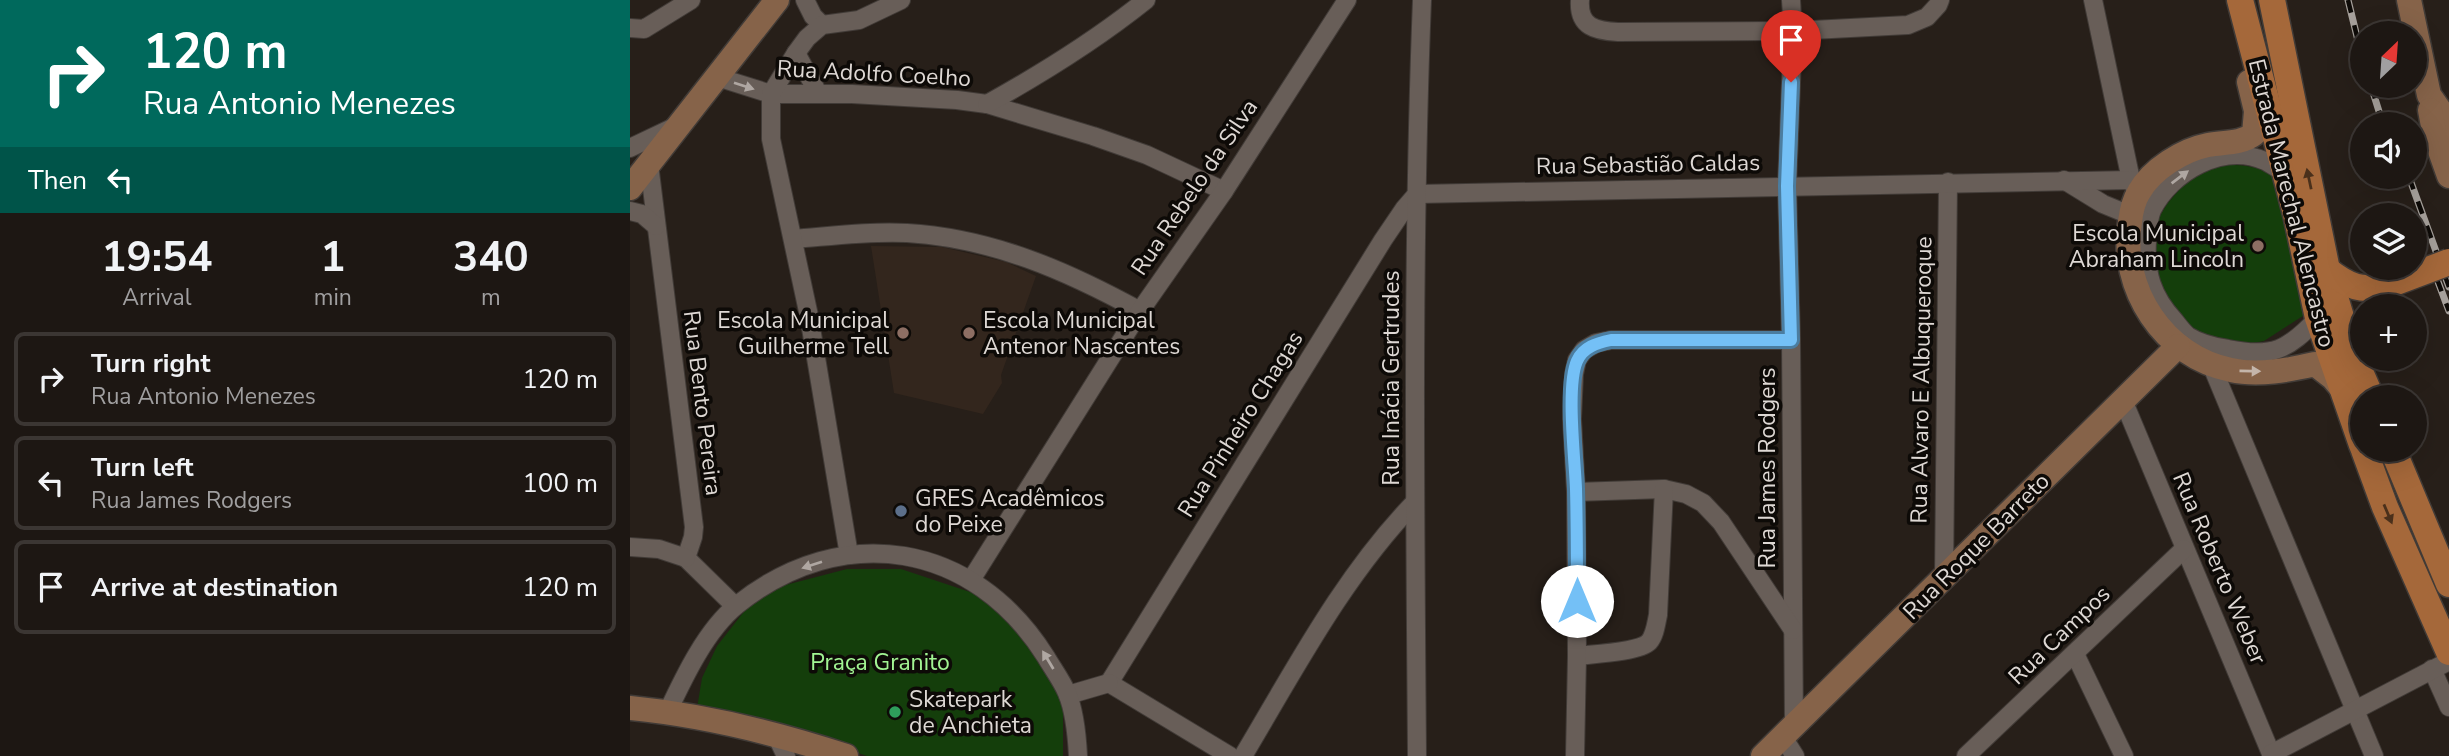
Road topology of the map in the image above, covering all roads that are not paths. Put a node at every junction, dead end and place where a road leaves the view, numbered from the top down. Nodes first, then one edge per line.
1 (691, 0) edge
2 (777, 0) edge
3 (805, 0) edge
4 (901, 0) edge
5 (1146, 0) edge
6 (1347, 0) edge
7 (1422, 0) edge
8 (1580, 0) edge
9 (1791, 0) edge
10 (1940, 0) edge
11 (2093, 0) edge
12 (2228, 0) edge
13 (2240, 0) edge
14 (2272, 0) edge
15 (2409, 0) edge
16 (822, 25) junction
17 (630, 28) edge
18 (1793, 31) junction
19 (796, 53) junction
20 (717, 77) junction
21 (818, 93) junction
22 (771, 94) junction
23 (2429, 95) junction
24 (987, 104) junction
25 (681, 124) junction
26 (2449, 131) edge
27 (630, 148) edge
28 (649, 164) junction
29 (2284, 172) junction
30 (2449, 176) edge
31 (2064, 180) junction
32 (1948, 182) junction
33 (1787, 186) junction
34 (630, 188) edge
35 (1224, 191) junction
36 (1417, 194) junction
37 (2140, 204) junction
38 (630, 211) edge
39 (656, 226) junction
40 (794, 239) junction
41 (2449, 262) edge
42 (2327, 270) junction
43 (1140, 311) junction
44 (2318, 318) junction
45 (1791, 340) junction
46 (2183, 341) junction
47 (2284, 349) junction
48 (2211, 364) junction
49 (2315, 365) junction
50 (2366, 385) edge
51 (2343, 390) junction
52 (2123, 400) junction
53 (2350, 410) edge
54 (2368, 462) edge
55 (2398, 462) edge
56 (1664, 489) junction
57 (1576, 492) junction
58 (1415, 502) junction
59 (630, 547) edge
60 (2185, 548) junction
61 (849, 555) junction
62 (686, 558) junction
63 (1944, 578) junction
64 (971, 580) junction
65 (2449, 584) edge
66 (2427, 604) junction
67 (735, 606) junction
68 (2449, 629) edge
69 (1793, 630) junction
70 (2075, 654) junction
71 (1577, 656) junction
72 (2440, 661) edge
73 (2449, 661) edge
74 (1109, 683) junction
75 (1068, 695) junction
76 (2449, 707) edge
77 (630, 708) edge
78 (2356, 710) junction
79 (668, 711) junction
80 (1790, 740) edge
81 (781, 746) edge
82 (831, 754) edge
83 (1969, 755) edge
84 (2271, 755) edge
85 (1078, 756) edge
86 (1230, 756) edge
87 (1243, 756) edge
88 (1417, 756) edge
89 (1575, 756) edge
90 (1763, 756) edge
91 (2124, 756) edge
92 (2374, 756) edge

1 - 17 street
2 - 20 street
3 - 16 street
4 - 16 street
5 - 24 street
6 - 35 street, Rua Rebelo da Silva
7 - 36 street, Rua Inácia Gertrudes
8 - 18 street
9 - 18 street, Rua James Rodgers
10 - 18 street
11 - 37 street
12 - 37 street, Estrada Marechal Alencastro
13 - 29 main road, Estrada Marechal Alencastro
42 -> 14 main road, Estrada Marechal Alencastro
15 - 23 street
16 - 19 street
18 - 33 street, Rua James Rodgers
19 - 21 street
19 - 22 street
20 -> 22 street, Rua Adolfo Coelho
20 - 25 street
21 - 22 street, Rua Adolfo Coelho
21 - 24 street, Rua Adolfo Coelho
22 - 40 street
23 - 26 street
23 - 30 street
24 - 35 street, Rua Adolfo Coelho
25 - 27 street
25 - 28 street
28 - 34 street
28 - 39 street, Rua Bento Pereira
37 -> 29 street
29 - 44 main road, Estrada Marechal Alencastro
31 - 32 street, Rua Sebastião Caldas
31 - 37 street, Rua Sebastião Caldas
31 - 37 street
32 - 33 street, Rua Sebastião Caldas
32 - 63 street, Rua Alvaro E Albuqueroque
33 - 36 street, Rua Sebastião Caldas
33 - 45 street, Rua James Rodgers
35 - 43 street, Rua Rebelo da Silva
36 - 58 street, Rua Inácia Gertrudes
36 - 74 street, Rua Pinheiro Chagas
37 - 46 street
38 - 39 street
39 - 62 street, Rua Bento Pereira
40 - 43 street
40 - 61 street
41 - 42 main road, bridge
42 - 50 main road, Estrada Marechal Alencastro
43 - 64 street, Rua Rebelo da Silva
44 - 47 street
44 - 51 main road, Estrada Marechal Alencastro
45 - 57 street
45 - 69 street, Rua James Rodgers
46 - 47 street
46 - 48 street
46 - 52 street, Rua Roque Barreto
47 - 49 street
48 -> 49 street
48 - 78 street
49 - 51 street
51 - 53 main road, Estrada Marechal Alencastro
52 - 60 street, Rua Roberto Weber
52 - 63 street, Rua Roque Barreto
54 -> 66 main road, Estrada Marechal Alencastro
55 - 65 main road
56 - 57 street
56 - 69 street
56 - 71 street
57 - 71 street
58 - 87 street
58 - 88 street, Rua Inácia Gertrudes
59 - 62 street
60 - 70 street, Rua Campos
60 - 84 street, Rua Roberto Weber
61 - 64 street
61 -> 67 street
62 - 67 street
63 - 80 street, Rua Roque Barreto
75 -> 64 street
66 - 68 main road
66 - 72 main road, Estrada Marechal Alencastro
67 - 79 street
69 - 80 street, Rua James Rodgers
70 - 83 street, Rua Campos
70 - 91 street
71 - 89 street
72 - 73 street
72 - 76 street
72 - 78 street
74 - 75 street
74 - 86 street
75 - 85 street
77 - 79 street
78 - 84 street
78 - 92 street
79 - 81 street
80 - 90 street, Rua Roque Barreto
81 - 82 street

